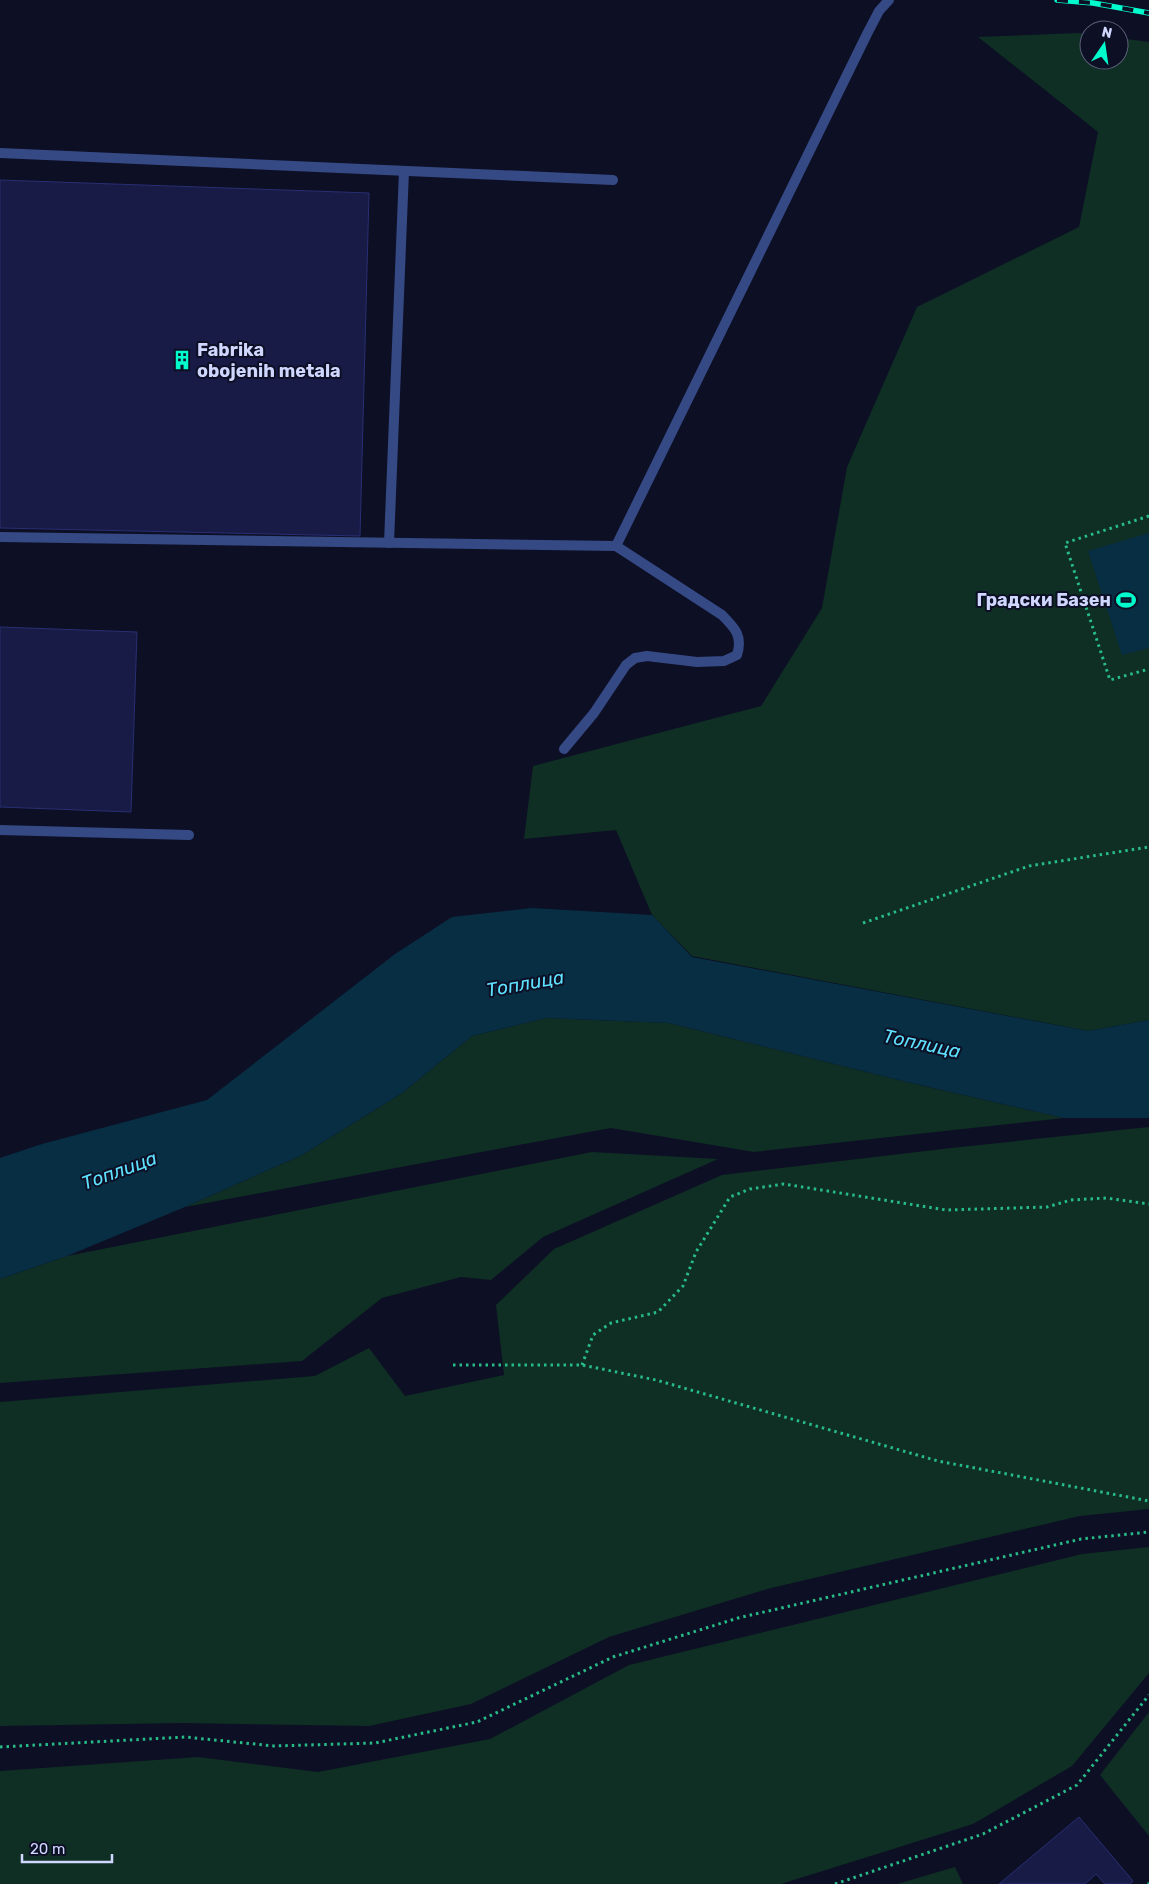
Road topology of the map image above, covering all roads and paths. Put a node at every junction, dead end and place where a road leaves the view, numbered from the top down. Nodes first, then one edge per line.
1 (889, 0) edge
2 (0, 153) edge
3 (404, 171) junction
4 (613, 180) dead end
5 (1149, 516) edge
6 (0, 537) edge
7 (389, 542) junction
8 (616, 546) junction
9 (1149, 669) edge
10 (564, 749) dead end
11 (0, 830) edge
12 (190, 835) dead end
13 (1149, 847) edge
14 (863, 923) dead end
15 (1149, 1204) edge
16 (453, 1365) dead end
17 (582, 1366) junction
18 (1149, 1501) edge
19 (1149, 1532) edge
20 (1149, 1695) edge
21 (0, 1747) edge
22 (835, 1884) edge

1 - 8 lane
2 - 3 lane
3 - 4 lane
3 - 7 lane
5 - 9 path
6 - 7 lane
7 - 8 lane
8 - 10 lane
11 - 12 lane
13 - 14 path
15 - 17 path
16 - 17 path
17 - 18 path
19 - 21 path
20 - 22 path

